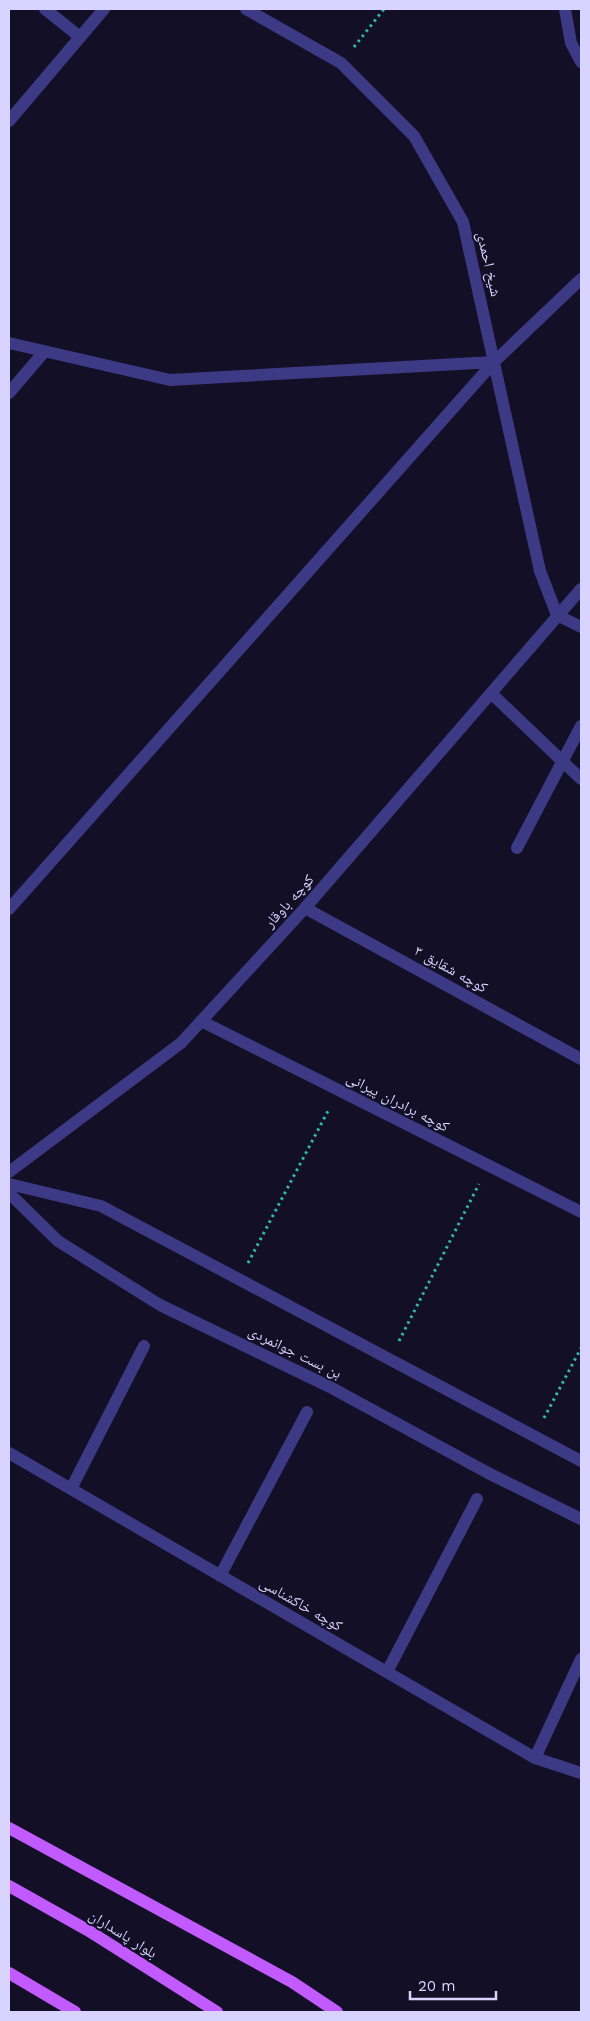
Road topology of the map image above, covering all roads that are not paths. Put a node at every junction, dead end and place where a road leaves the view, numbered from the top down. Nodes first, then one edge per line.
1 (45, 9) edge
2 (104, 9) edge
3 (246, 9) edge
4 (564, 9) edge
5 (80, 37) junction
6 (576, 41) edge
7 (581, 62) edge
8 (9, 121) edge
9 (581, 279) edge
10 (9, 344) edge
11 (44, 352) junction
12 (494, 362) junction
13 (9, 393) edge
14 (581, 588) edge
15 (557, 615) junction
16 (581, 627) edge
17 (492, 694) junction
18 (581, 726) edge
19 (564, 762) junction
20 (581, 779) edge
21 (516, 848) dead end
22 (305, 908) junction
23 (9, 909) edge
24 (201, 1021) junction
25 (581, 1059) edge
26 (9, 1172) edge
27 (9, 1184) edge
28 (9, 1193) edge
29 (581, 1212) edge
30 (144, 1346) dead end
31 (307, 1412) dead end
32 (9, 1453) edge
33 (581, 1461) edge
34 (71, 1489) junction
35 (477, 1499) dead end
36 (581, 1519) edge
37 (220, 1576) junction
38 (581, 1659) edge
39 (387, 1672) junction
40 (535, 1758) junction
41 (581, 1773) edge
42 (9, 1828) edge
43 (9, 1886) edge
44 (9, 1972) edge
45 (75, 2012) edge
46 (217, 2012) edge
47 (337, 2012) edge

1 - 5 street
2 - 5 street
3 - 12 street, شیخ احمدی
4 - 6 street
5 - 8 street
6 - 7 street
9 - 12 street
10 - 11 street
11 - 12 street
11 - 13 street
12 - 15 street, شیخ احمدی
12 - 23 street
14 - 15 street, کوچه باوقار
15 - 16 street
15 - 17 street, کوچه باوقار
17 - 19 street
17 - 22 street, کوچه باوقار
18 - 19 street
19 - 20 street
19 - 21 street
22 - 24 street, کوچه باوقار
22 - 25 street, کوچه شقایق ۳
24 - 26 street, کوچه باوقار
24 - 29 street, کوچه برادران پیرانی
27 - 33 street
28 - 36 street, بن بست جوانمردی
30 - 34 street
31 - 37 street
32 - 34 street, کوچه خاکشناسی
34 - 37 street, کوچه خاکشناسی
35 - 39 street
37 - 39 street, کوچه خاکشناسی
38 - 40 street
39 - 40 street, کوچه خاکشناسی
40 - 41 street, کوچه خاکشناسی
42 - 47 main road
43 - 46 main road, بلوار پاسداران
44 - 45 main road

